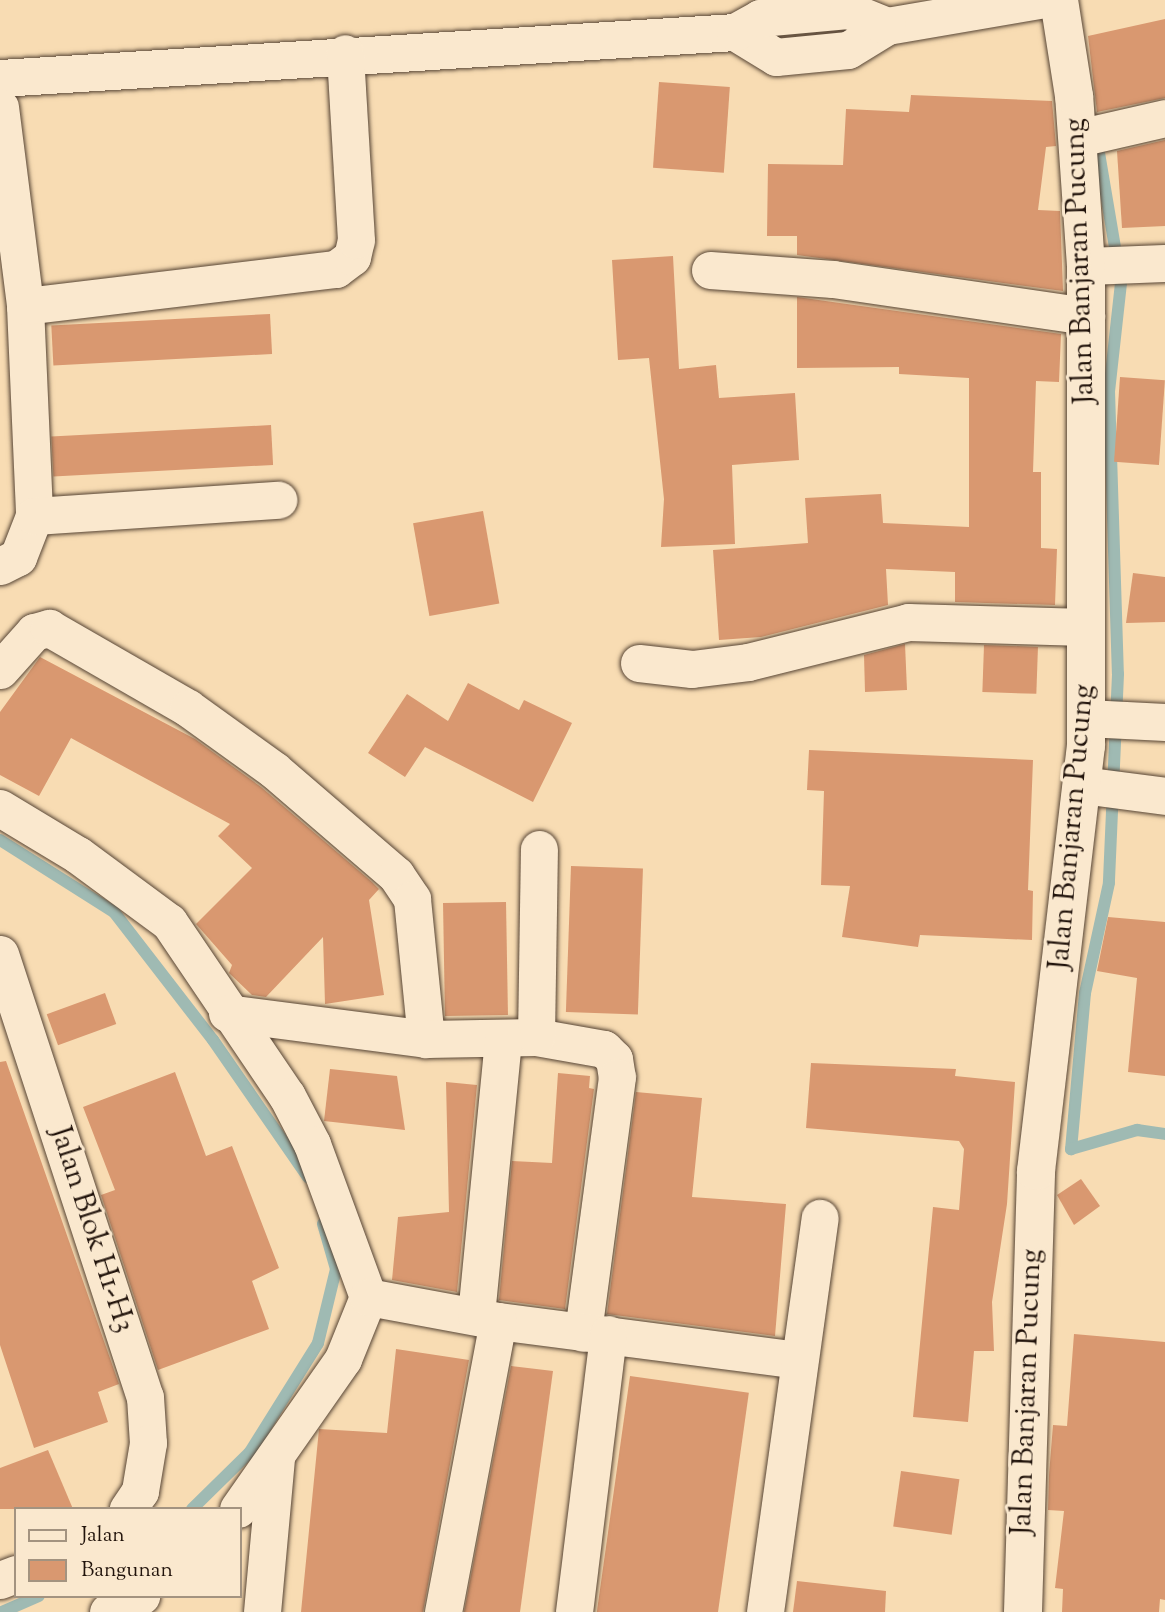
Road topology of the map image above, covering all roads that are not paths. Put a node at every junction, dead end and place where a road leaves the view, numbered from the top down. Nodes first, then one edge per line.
1 (1039, 0) edge
2 (1059, 0) edge
3 (345, 53) junction
4 (0, 78) edge
5 (0, 107) edge
6 (1165, 118) edge
7 (1092, 135) junction
8 (1165, 263) edge
9 (1107, 266) junction
10 (710, 270) dead end
11 (25, 306) junction
12 (1086, 316) junction
13 (278, 500) dead end
14 (34, 516) junction
15 (0, 566) edge
16 (1086, 628) junction
17 (639, 663) dead end
18 (0, 670) edge
19 (1091, 719) junction
20 (1153, 721) edge
21 (1092, 785) junction
22 (1152, 793) edge
23 (0, 808) edge
24 (539, 849) dead end
25 (0, 954) edge
26 (227, 1013) junction
27 (520, 1038) junction
28 (426, 1039) junction
29 (820, 1218) dead end
30 (368, 1297) junction
31 (487, 1318) junction
32 (595, 1334) junction
33 (797, 1360) junction
34 (276, 1456) junction
35 (129, 1507) edge
36 (239, 1507) edge
37 (137, 1598) edge
38 (108, 1612) edge
39 (262, 1612) edge
40 (443, 1612) edge
41 (574, 1612) edge
42 (765, 1612) edge
43 (1023, 1612) edge

1 - 3 street
2 - 7 street, Jalan Banjaran Pucung
3 - 4 street
3 - 11 street
5 - 11 street
6 - 7 street
7 - 9 street, Jalan Banjaran Pucung
8 - 9 street
9 - 12 street, Jalan Banjaran Pucung
10 - 12 street
11 - 14 street
12 - 16 street, Jalan Banjaran Pucung
13 - 14 street
14 - 15 street
16 - 17 street
16 - 19 street, Jalan Banjaran Pucung
18 - 28 street
19 - 20 street
19 - 21 street, Jalan Banjaran Pucung
21 - 22 street
21 - 43 street, Jalan Banjaran Pucung
23 - 26 street
24 - 27 street
25 - 35 street, Jalan Blok H1-H3
26 - 28 street
26 - 30 street
27 - 28 street
27 - 31 street
27 - 32 street
29 - 33 street
30 - 31 street
30 - 34 street
31 - 32 street
31 - 40 street
32 - 33 street
32 - 41 street
33 - 42 street
34 - 36 street
34 - 39 street
37 - 38 street

